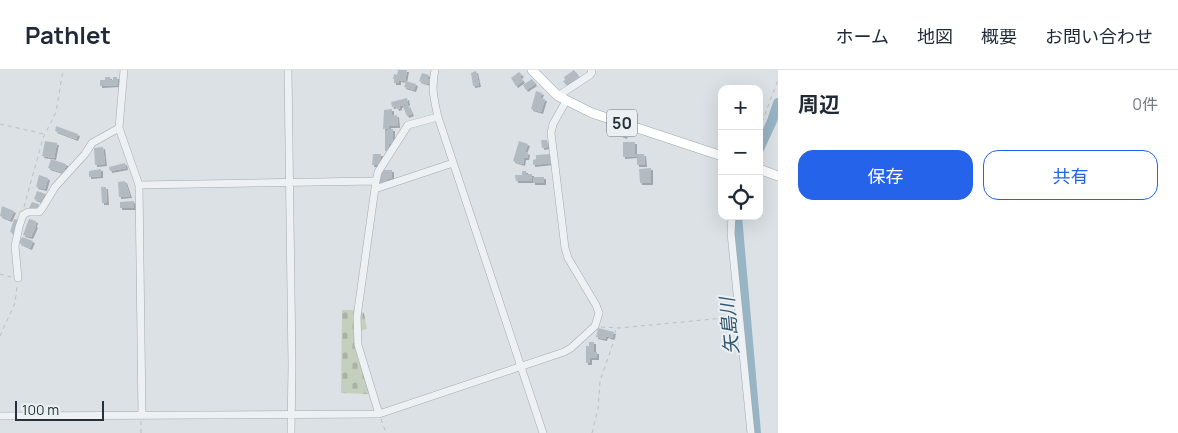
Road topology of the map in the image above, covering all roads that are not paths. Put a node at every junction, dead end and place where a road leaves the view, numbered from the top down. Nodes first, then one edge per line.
1 (124, 70) edge
2 (288, 70) edge
3 (435, 70) edge
4 (532, 70) edge
5 (591, 70) edge
6 (562, 98) junction
7 (438, 117) junction
8 (119, 128) junction
9 (718, 155) edge
10 (453, 163) junction
11 (763, 170) edge
12 (778, 176) edge
13 (376, 181) junction
14 (288, 182) junction
15 (139, 186) junction
16 (375, 189) junction
17 (732, 220) edge
18 (18, 278) road end
19 (520, 367) junction
20 (291, 414) junction
21 (379, 414) junction
22 (0, 416) edge
23 (142, 416) junction
24 (291, 433) edge
25 (542, 433) edge
26 (751, 433) edge

1 - 8 street
2 - 14 street
3 - 7 street
4 - 6 main road, 50
5 - 6 street
6 - 9 main road, 50
6 - 19 street
7 - 10 street
7 - 13 street
8 - 15 street
8 - 18 street
10 - 16 street
10 - 19 street
11 - 12 main road
13 - 14 street
13 - 16 street
14 - 15 street
14 - 20 street
15 - 23 street
16 - 21 street
17 - 26 street
19 - 21 street
19 - 25 street
20 - 21 street
20 - 23 street
20 - 24 street
22 - 23 street

